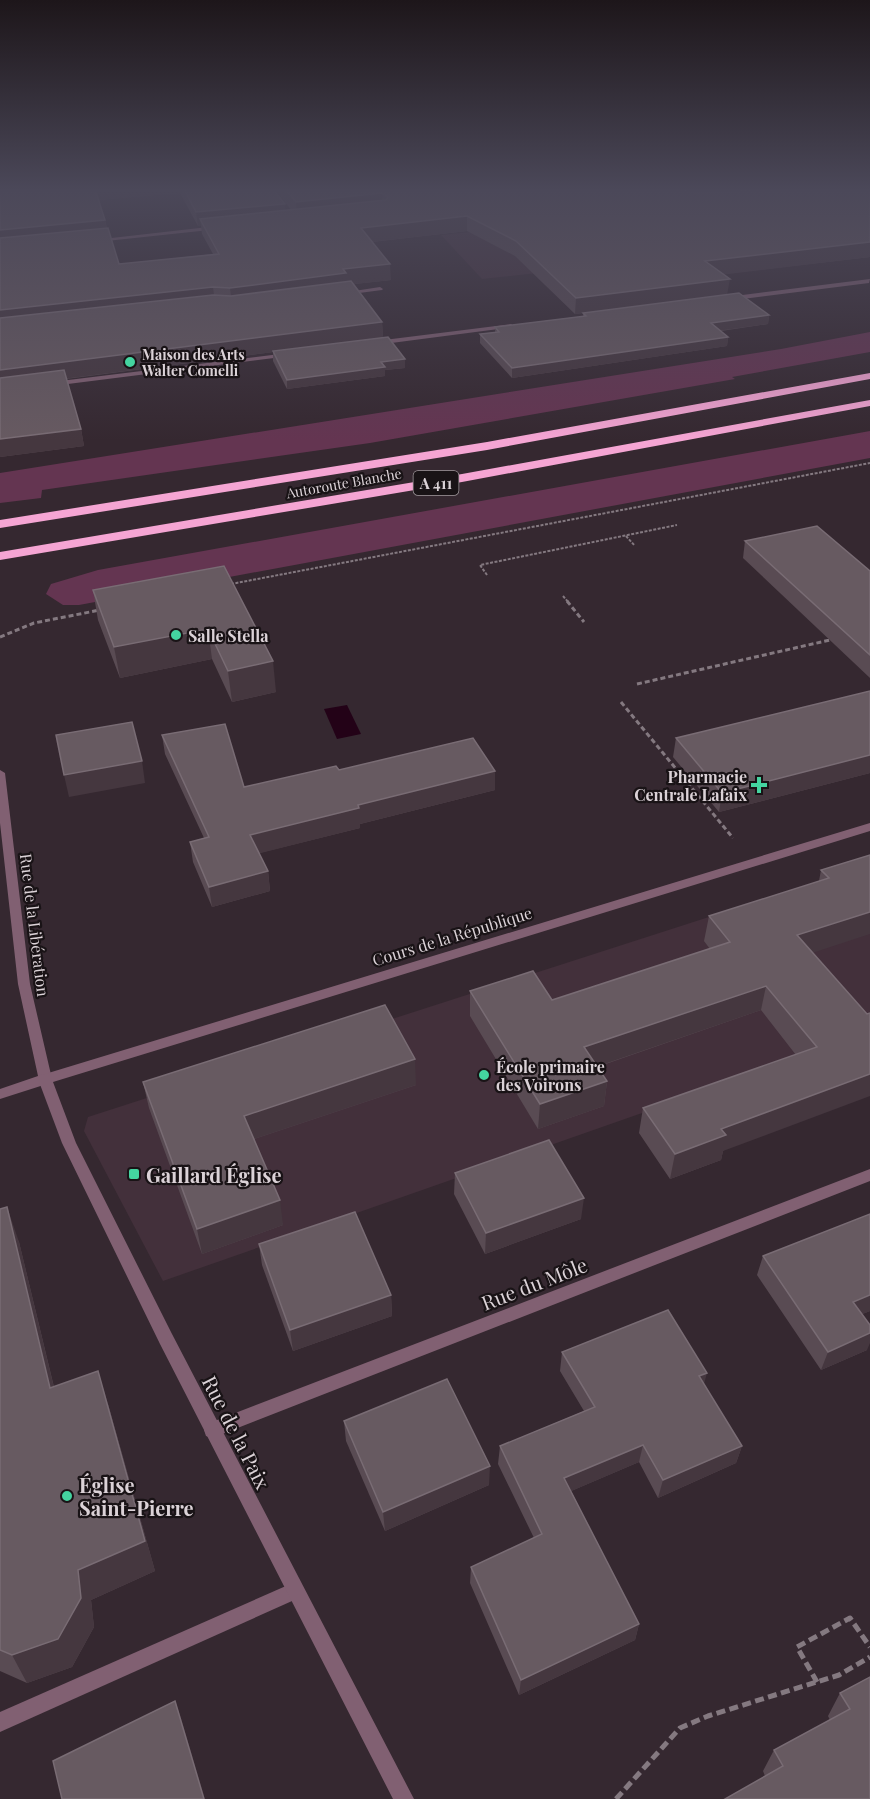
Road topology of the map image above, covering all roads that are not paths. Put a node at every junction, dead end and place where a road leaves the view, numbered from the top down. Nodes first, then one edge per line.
1 (869, 281) edge
2 (380, 289) dead end
3 (335, 294) edge
4 (715, 301) edge
5 (516, 326) edge
6 (370, 344) edge
7 (302, 353) edge
8 (870, 376) edge
9 (44, 385) edge
10 (870, 403) edge
11 (0, 524) edge
12 (0, 556) edge
13 (0, 773) edge
14 (870, 827) edge
15 (45, 1079) junction
16 (0, 1094) edge
17 (870, 1175) edge
18 (212, 1430) junction
19 (296, 1592) junction
20 (0, 1722) edge
21 (404, 1799) edge

1 - 4 street
2 - 3 street
5 - 6 street
7 - 9 street
8 - 11 highway, Autoroute Blanche / A 411
10 - 12 highway, Autoroute Blanche / A 411
13 - 15 street, Rue de la Libération
14 - 15 street, Cours de la République
15 - 16 street, Cours de la République
15 - 18 street, Rue de la Paix
17 - 18 street, Rue du Môle
18 - 19 street, Rue de la Paix
19 - 20 street
19 - 21 street, Rue de la Paix

